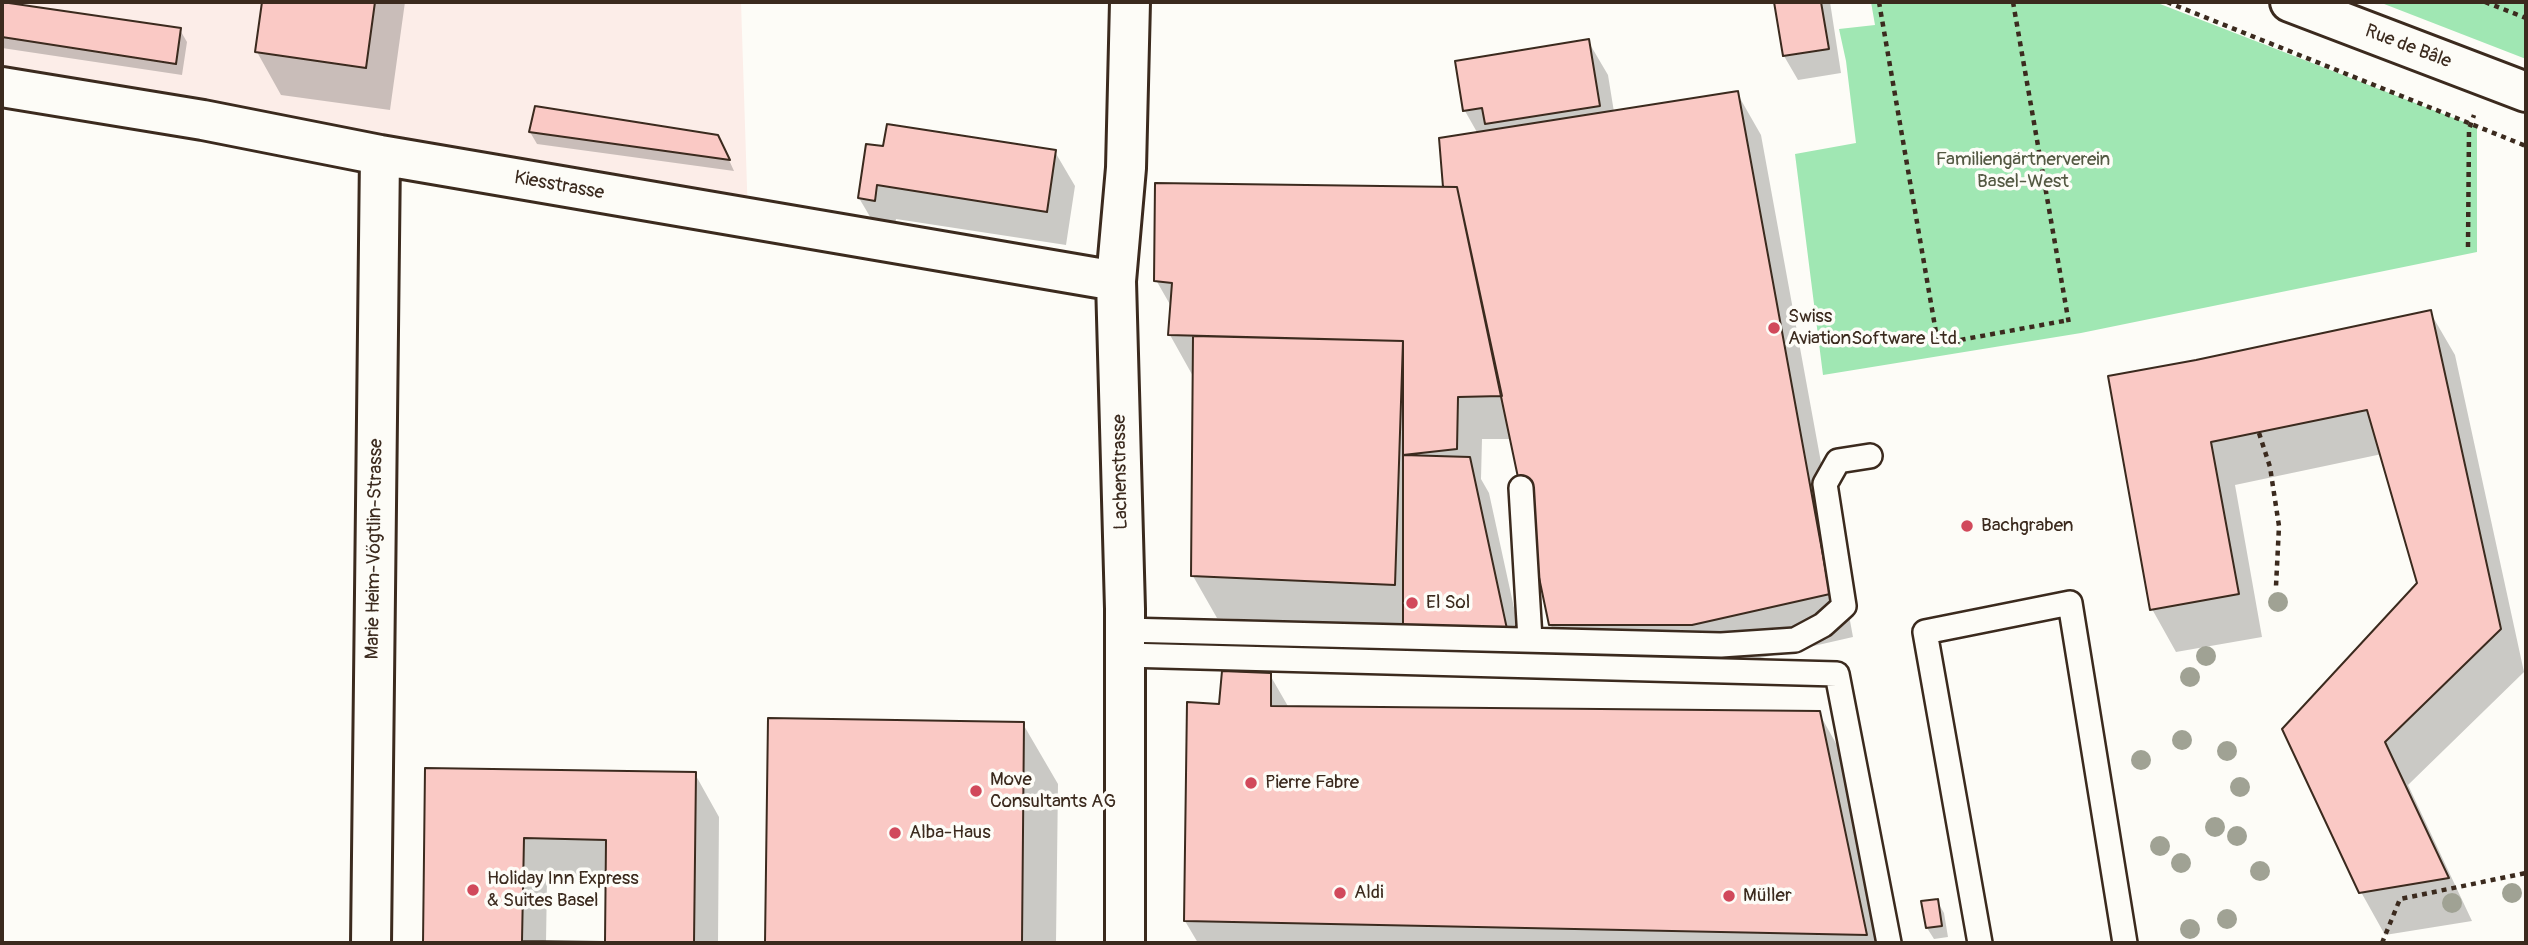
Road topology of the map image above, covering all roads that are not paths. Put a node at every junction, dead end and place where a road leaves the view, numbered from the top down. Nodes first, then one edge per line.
1 (1130, 2) edge
2 (2290, 2) edge
3 (2, 87) edge
4 (2526, 92) edge
5 (380, 155) junction
6 (1116, 281) junction
7 (1870, 456) dead end
8 (1521, 488) dead end
9 (1530, 639) junction
10 (1124, 643) junction
11 (370, 943) edge
12 (1125, 943) edge
13 (1889, 943) edge
14 (1980, 943) edge
15 (2125, 943) edge

1 - 6 street, Lachenstrasse
2 - 4 street, Rue de Bâle
3 - 5 street, Kiesstrasse
5 - 6 street, Kiesstrasse
5 - 11 street, Marie Heim-Vögtlin-Strasse
6 - 10 street, Lachenstrasse
7 - 9 lane
8 - 9 lane
9 - 10 lane
10 - 12 street, Lachenstrasse
10 - 13 lane
14 - 15 lane

